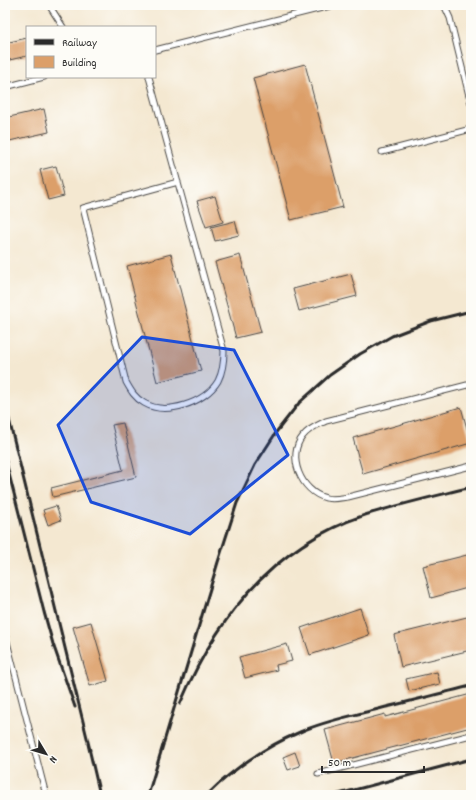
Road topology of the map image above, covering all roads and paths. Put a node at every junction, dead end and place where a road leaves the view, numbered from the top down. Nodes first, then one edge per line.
1 (49, 5) edge
2 (334, 5) edge
3 (444, 5) edge
4 (62, 26) edge
5 (156, 50) edge
6 (40, 78) edge
7 (149, 78) edge
8 (5, 87) edge
9 (471, 104) edge
10 (471, 129) edge
11 (382, 152) dead end
12 (178, 182) junction
13 (471, 384) edge
14 (471, 466) edge
15 (5, 634) edge
16 (471, 735) edge
17 (318, 774) dead end
18 (46, 795) edge

1 - 4 lane
2 - 5 lane
3 - 9 lane
6 - 8 lane
7 - 12 lane
10 - 11 lane
12 - 12 lane
13 - 14 lane
15 - 18 lane
16 - 17 lane

